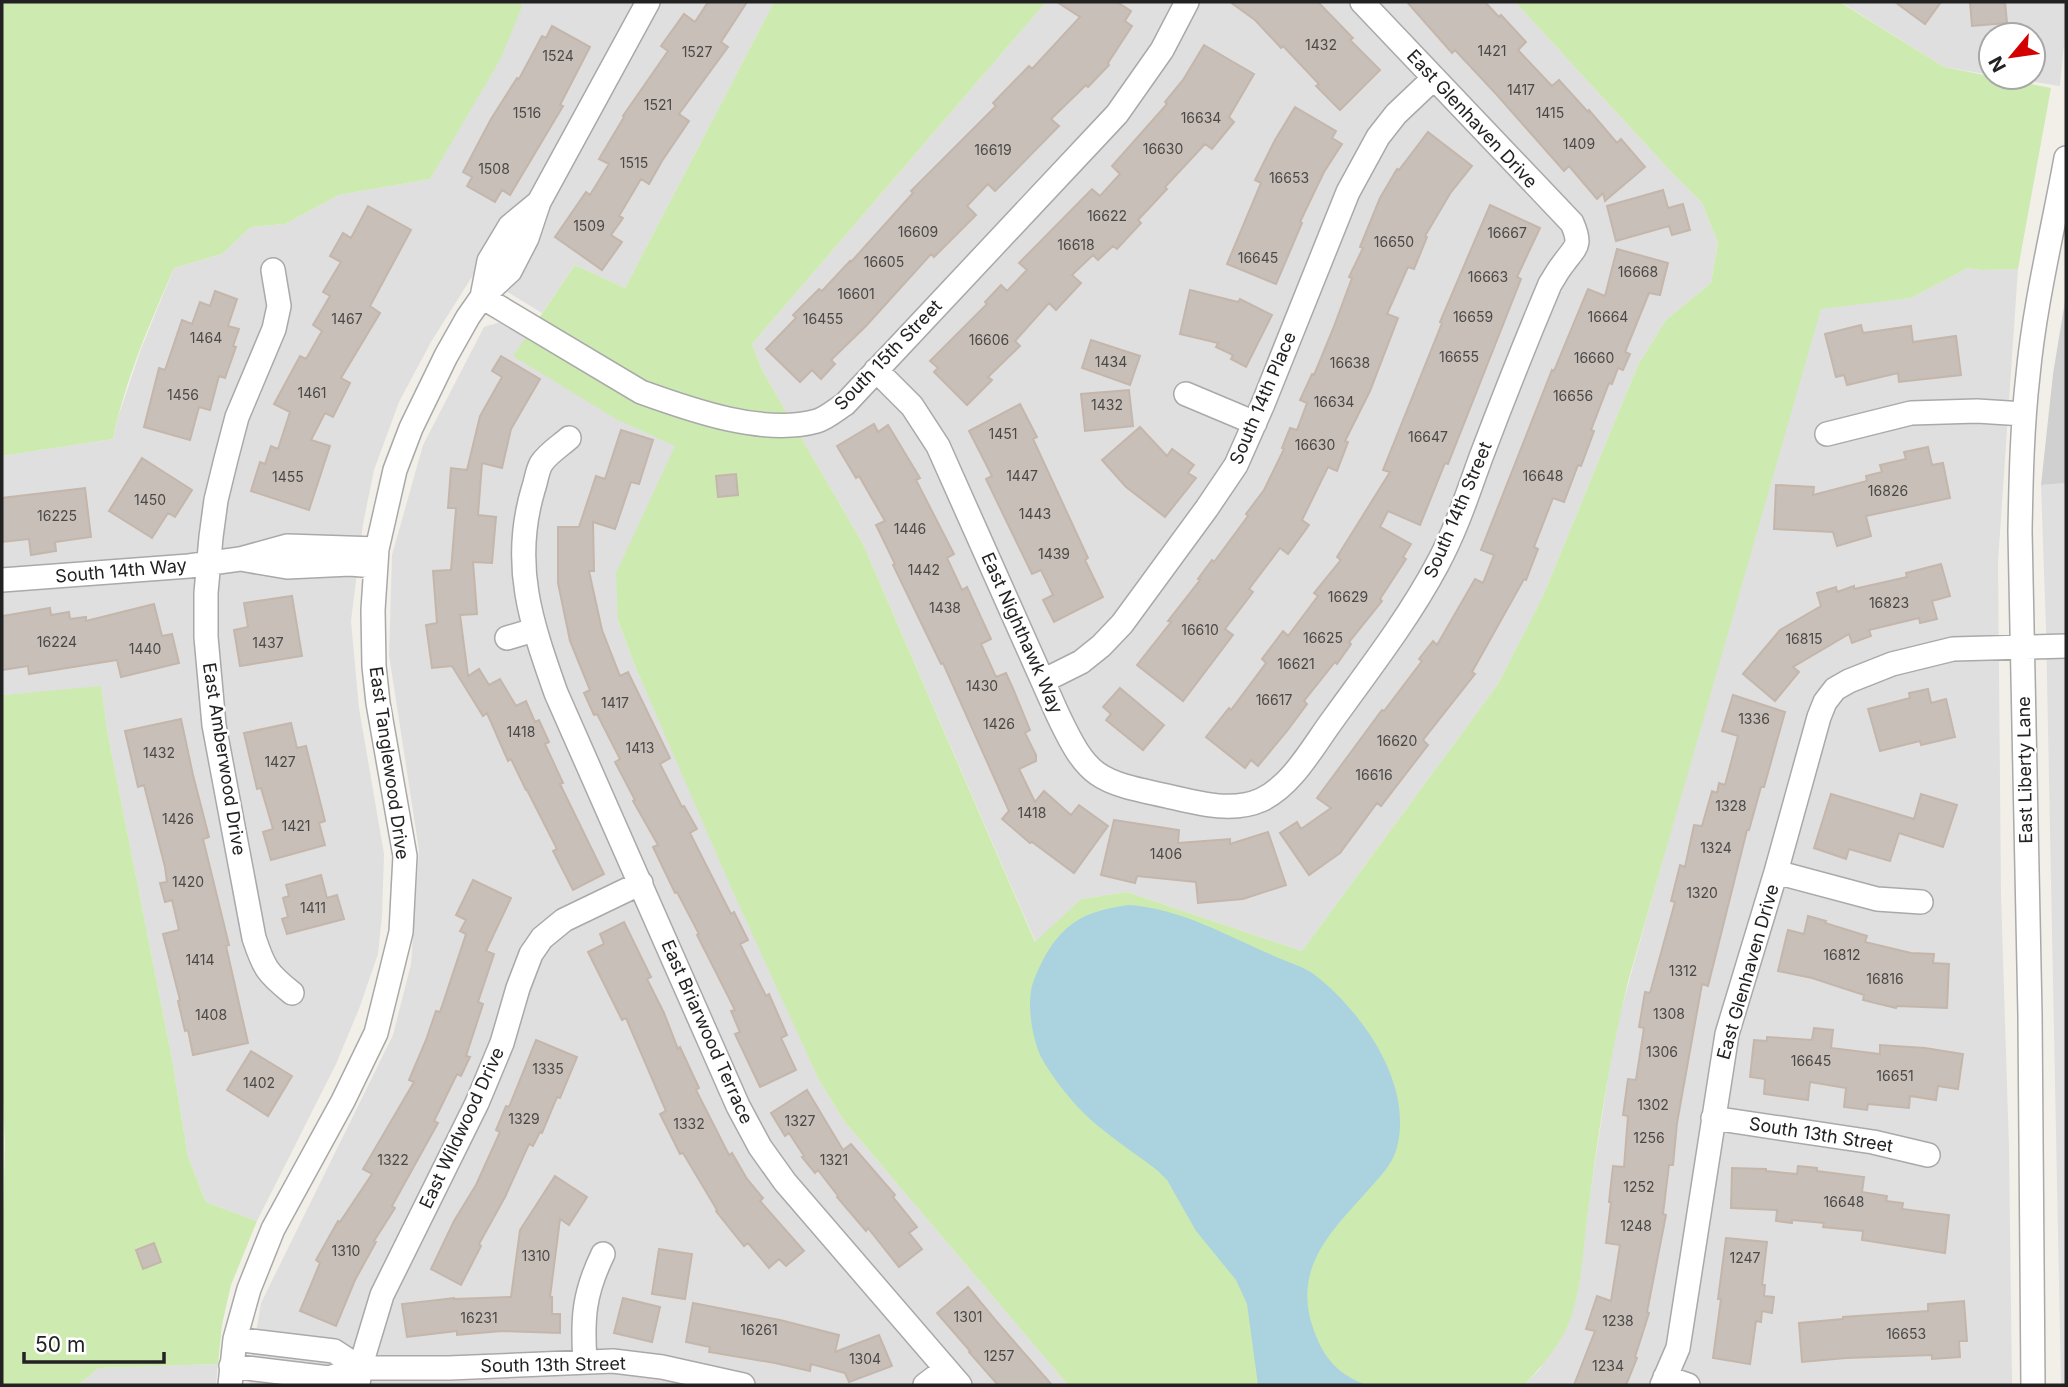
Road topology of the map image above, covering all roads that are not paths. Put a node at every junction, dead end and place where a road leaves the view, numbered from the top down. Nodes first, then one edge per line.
1 (648, 2) edge
2 (1187, 2) edge
3 (1362, 2) edge
4 (1434, 78) junction
5 (2066, 158) edge
6 (1578, 238) joint
7 (273, 270) dead end
8 (482, 297) junction
9 (876, 370) junction
10 (1186, 394) dead end
11 (2024, 414) junction
12 (1255, 424) junction
13 (1827, 434) dead end
14 (569, 438) dead end
15 (376, 557) junction
16 (208, 563) junction
17 (2, 580) edge
18 (534, 630) junction
19 (507, 638) dead end
20 (2066, 646) edge
21 (2022, 647) junction
22 (1043, 681) junction
23 (1233, 806) joint
24 (1776, 872) junction
25 (641, 883) junction
26 (1921, 902) dead end
27 (292, 993) dead end
28 (1713, 1118) junction
29 (1928, 1155) dead end
30 (603, 1254) dead end
31 (235, 1339) junction
32 (305, 1347) junction
33 (585, 1361) junction
34 (301, 1375) junction
35 (231, 1376) edge
36 (359, 1377) edge
37 (953, 1377) edge
38 (1663, 1381) edge
39 (743, 1385) edge
40 (925, 1385) edge
41 (1688, 1385) edge
42 (2033, 1385) edge

1 - 8 street
2 - 9 street, South 15th Street
3 - 4 street, East Glenhaven Drive
4 - 6 street, East Glenhaven Drive
4 - 12 street, South 14th Place
5 - 11 street, East Liberty Lane
6 - 23 street, South 14th Street
7 - 16 street, East Amberwood Drive
8 - 9 street, South 15th Street
8 - 15 street, East Tanglewood Drive
9 - 22 street, East Nighthawk Way
10 - 12 street
11 - 13 street
11 - 21 street, East Liberty Lane
12 - 22 street, South 14th Place
14 - 18 street, East Briarwood Terrace
15 - 16 street, South 14th Way
15 - 31 street, East Tanglewood Drive
16 - 17 street, South 14th Way
16 - 27 street, East Amberwood Drive
18 - 19 street
18 - 25 street, East Briarwood Terrace
20 - 21 street
21 - 24 street, East Glenhaven Drive
21 - 42 street, East Liberty Lane
22 - 23 street, East Nighthawk Way
24 - 26 street
24 - 28 street, East Glenhaven Drive
25 - 36 street, East Wildwood Drive
25 - 37 street, East Briarwood Terrace
28 - 29 street, South 13th Street
28 - 38 street, East Glenhaven Drive
30 - 33 street
31 - 32 street
31 - 35 street, East Tanglewood Drive
32 - 34 street
32 - 36 street
33 - 36 street, South 13th Street
33 - 39 street, South 13th Street
34 - 35 street, South 13th Street
34 - 36 street, South 13th Street
37 - 40 street
38 - 41 street

